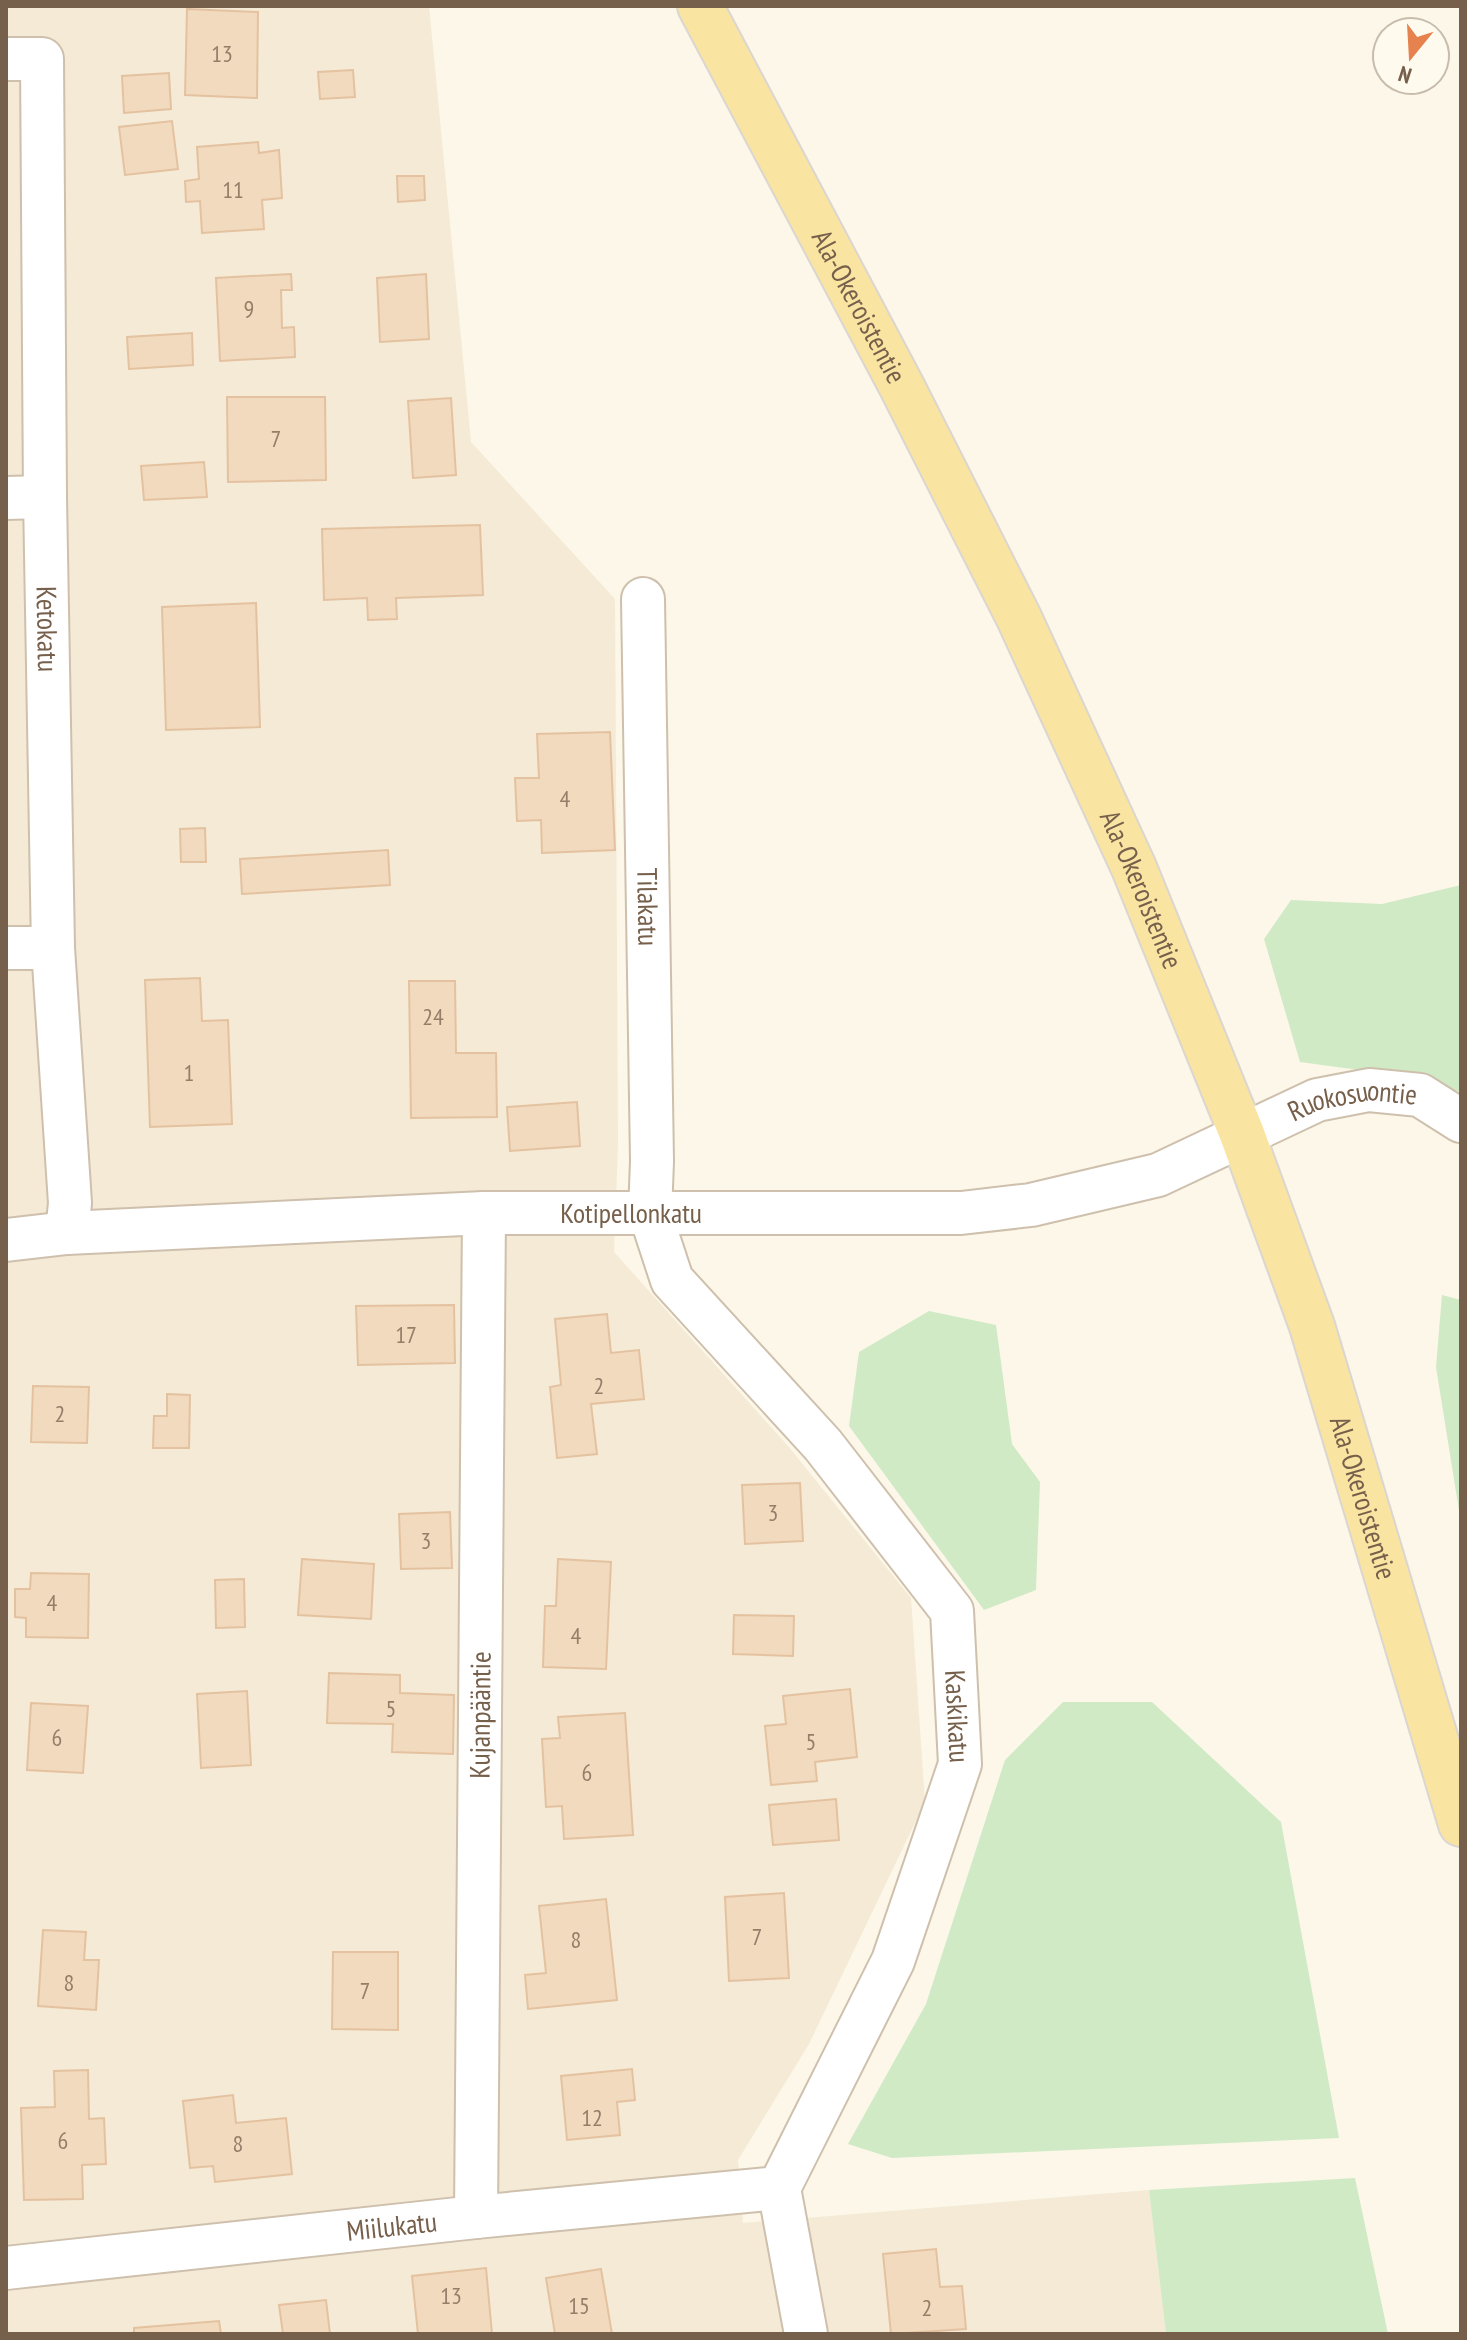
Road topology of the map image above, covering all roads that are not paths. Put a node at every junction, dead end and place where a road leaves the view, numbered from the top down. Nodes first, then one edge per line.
1 (700, 6) edge
2 (6, 59) edge
3 (25, 498) edge
4 (643, 599) dead end
5 (6, 948) edge
6 (53, 948) junction
7 (1461, 1121) edge
8 (1242, 1134) junction
9 (484, 1213) junction
10 (650, 1213) junction
11 (67, 1233) junction
12 (6, 1240) edge
13 (1461, 1824) edge
14 (779, 2188) junction
15 (476, 2217) junction
16 (6, 2268) edge
17 (806, 2334) edge

1 - 8 main road, Ala-Okeroistentie
2 - 3 street, Ketokatu
3 - 6 street, Ketokatu
4 - 10 street, Tilakatu
5 - 6 street
6 - 11 street, Ketokatu
7 - 8 street, Ruokosuontie
8 - 10 street, Kotipellonkatu
8 - 13 main road, Ala-Okeroistentie
9 - 10 street, Kotipellonkatu
9 - 11 street, Kotipellonkatu
9 - 15 street, Kujanpääntie
10 - 14 street, Kaskikatu
11 - 12 street, Kotipellonkatu
14 - 15 street, Miilukatu
14 - 17 street
15 - 16 street, Miilukatu

